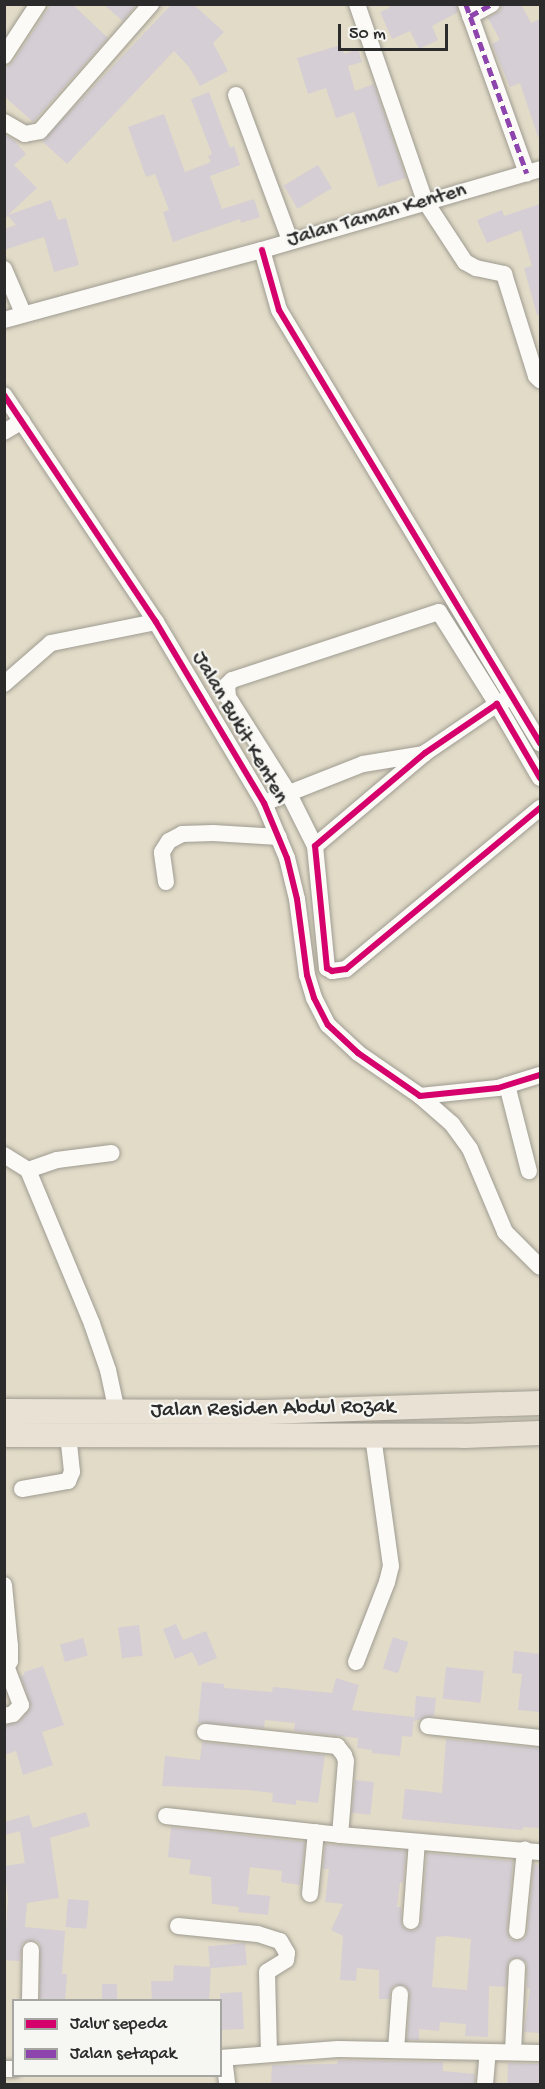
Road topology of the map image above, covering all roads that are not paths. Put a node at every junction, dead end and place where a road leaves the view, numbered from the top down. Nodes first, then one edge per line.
1 (38, 4) edge
2 (151, 4) edge
3 (357, 4) edge
4 (492, 4) edge
5 (468, 10) edge
6 (4, 56) edge
7 (236, 95) dead end
8 (4, 122) edge
9 (533, 171) edge
10 (425, 201) junction
11 (290, 240) junction
12 (262, 250) junction
13 (4, 269) edge
14 (10, 319) edge
15 (540, 380) edge
16 (4, 395) edge
17 (22, 421) junction
18 (4, 432) edge
19 (156, 622) junction
20 (4, 684) edge
21 (512, 696) junction
22 (497, 704) junction
23 (540, 743) edge
24 (425, 753) junction
25 (540, 778) edge
26 (288, 792) junction
27 (264, 803) junction
28 (540, 808) edge
29 (279, 837) junction
30 (315, 846) junction
31 (166, 882) dead end
32 (540, 1075) edge
33 (507, 1085) junction
34 (420, 1096) junction
35 (112, 1153) dead end
36 (4, 1155) edge
37 (28, 1170) junction
38 (529, 1171) dead end
39 (540, 1267) edge
40 (540, 1403) edge
41 (4, 1411) edge
42 (117, 1412) junction
43 (540, 1433) edge
44 (4, 1435) edge
45 (68, 1436) junction
46 (373, 1436) junction
47 (22, 1489) dead end
48 (4, 1585) edge
49 (356, 1662) dead end
50 (6, 1672) edge
51 (4, 1716) edge
52 (428, 1726) dead end
53 (205, 1732) dead end
54 (540, 1738) edge
55 (166, 1816) dead end
56 (316, 1832) junction
57 (340, 1835) junction
58 (417, 1842) junction
59 (533, 1850) edge
60 (310, 1894) dead end
61 (411, 1921) dead end
62 (178, 1926) dead end
63 (518, 1931) dead end
64 (30, 1950) dead end
65 (517, 1967) dead end
66 (400, 1994) dead end
67 (30, 1999) edge
68 (396, 2049) junction
69 (488, 2052) junction
70 (513, 2052) junction
71 (269, 2053) junction
72 (540, 2053) edge
73 (222, 2058) edge
74 (227, 2085) edge
75 (485, 2085) edge

1 - 6 street
2 - 8 street
3 - 10 street
4 - 5 street
5 - 9 street
7 - 11 street
9 - 10 street, Jalan Taman Kenten
10 - 11 street, Jalan Taman Kenten
10 - 15 street
11 - 12 street, Jalan Taman Kenten
12 - 14 street, Jalan Taman Kenten
12 - 21 street
13 - 14 street
16 - 17 street, Jalan Bukit Kenten
17 - 18 street
17 - 19 street, Jalan Bukit Kenten
19 - 20 street
19 - 27 street, Jalan Bukit Kenten
21 - 22 street
21 - 23 street
22 - 24 street
22 - 25 street
22 - 26 street
24 - 26 street
24 - 30 street
26 - 27 street
26 - 30 street
27 - 29 street, Jalan Bukit Kenten
28 - 30 street
29 - 31 street
29 - 34 street, Jalan Bukit Kenten
32 - 33 street
33 - 34 street
33 - 38 street
34 - 39 street, Jalan Bukit Kenten
35 - 37 street
36 - 37 street
37 - 42 street
40 - 42 highway, Jalan Residen Abdul Rozak
41 - 42 highway, Jalan Residen Abdul Rozak
43 - 46 highway, Jalan Residen Abdul Rozak
44 - 45 highway, Jalan Residen Abdul Rozak
45 - 46 highway, Jalan Residen Abdul Rozak
45 - 47 street
46 - 49 street
48 - 50 street
50 - 51 street
52 - 54 street
53 - 57 street
55 - 56 street
56 - 57 street
56 - 60 street
57 - 58 street
58 - 59 street
58 - 61 street
59 - 63 street
62 - 71 street
64 - 67 street
65 - 70 street
66 - 68 street
68 - 69 street
68 - 71 street
69 - 70 street
69 - 75 street
70 - 72 street
71 - 73 street
73 - 74 street

